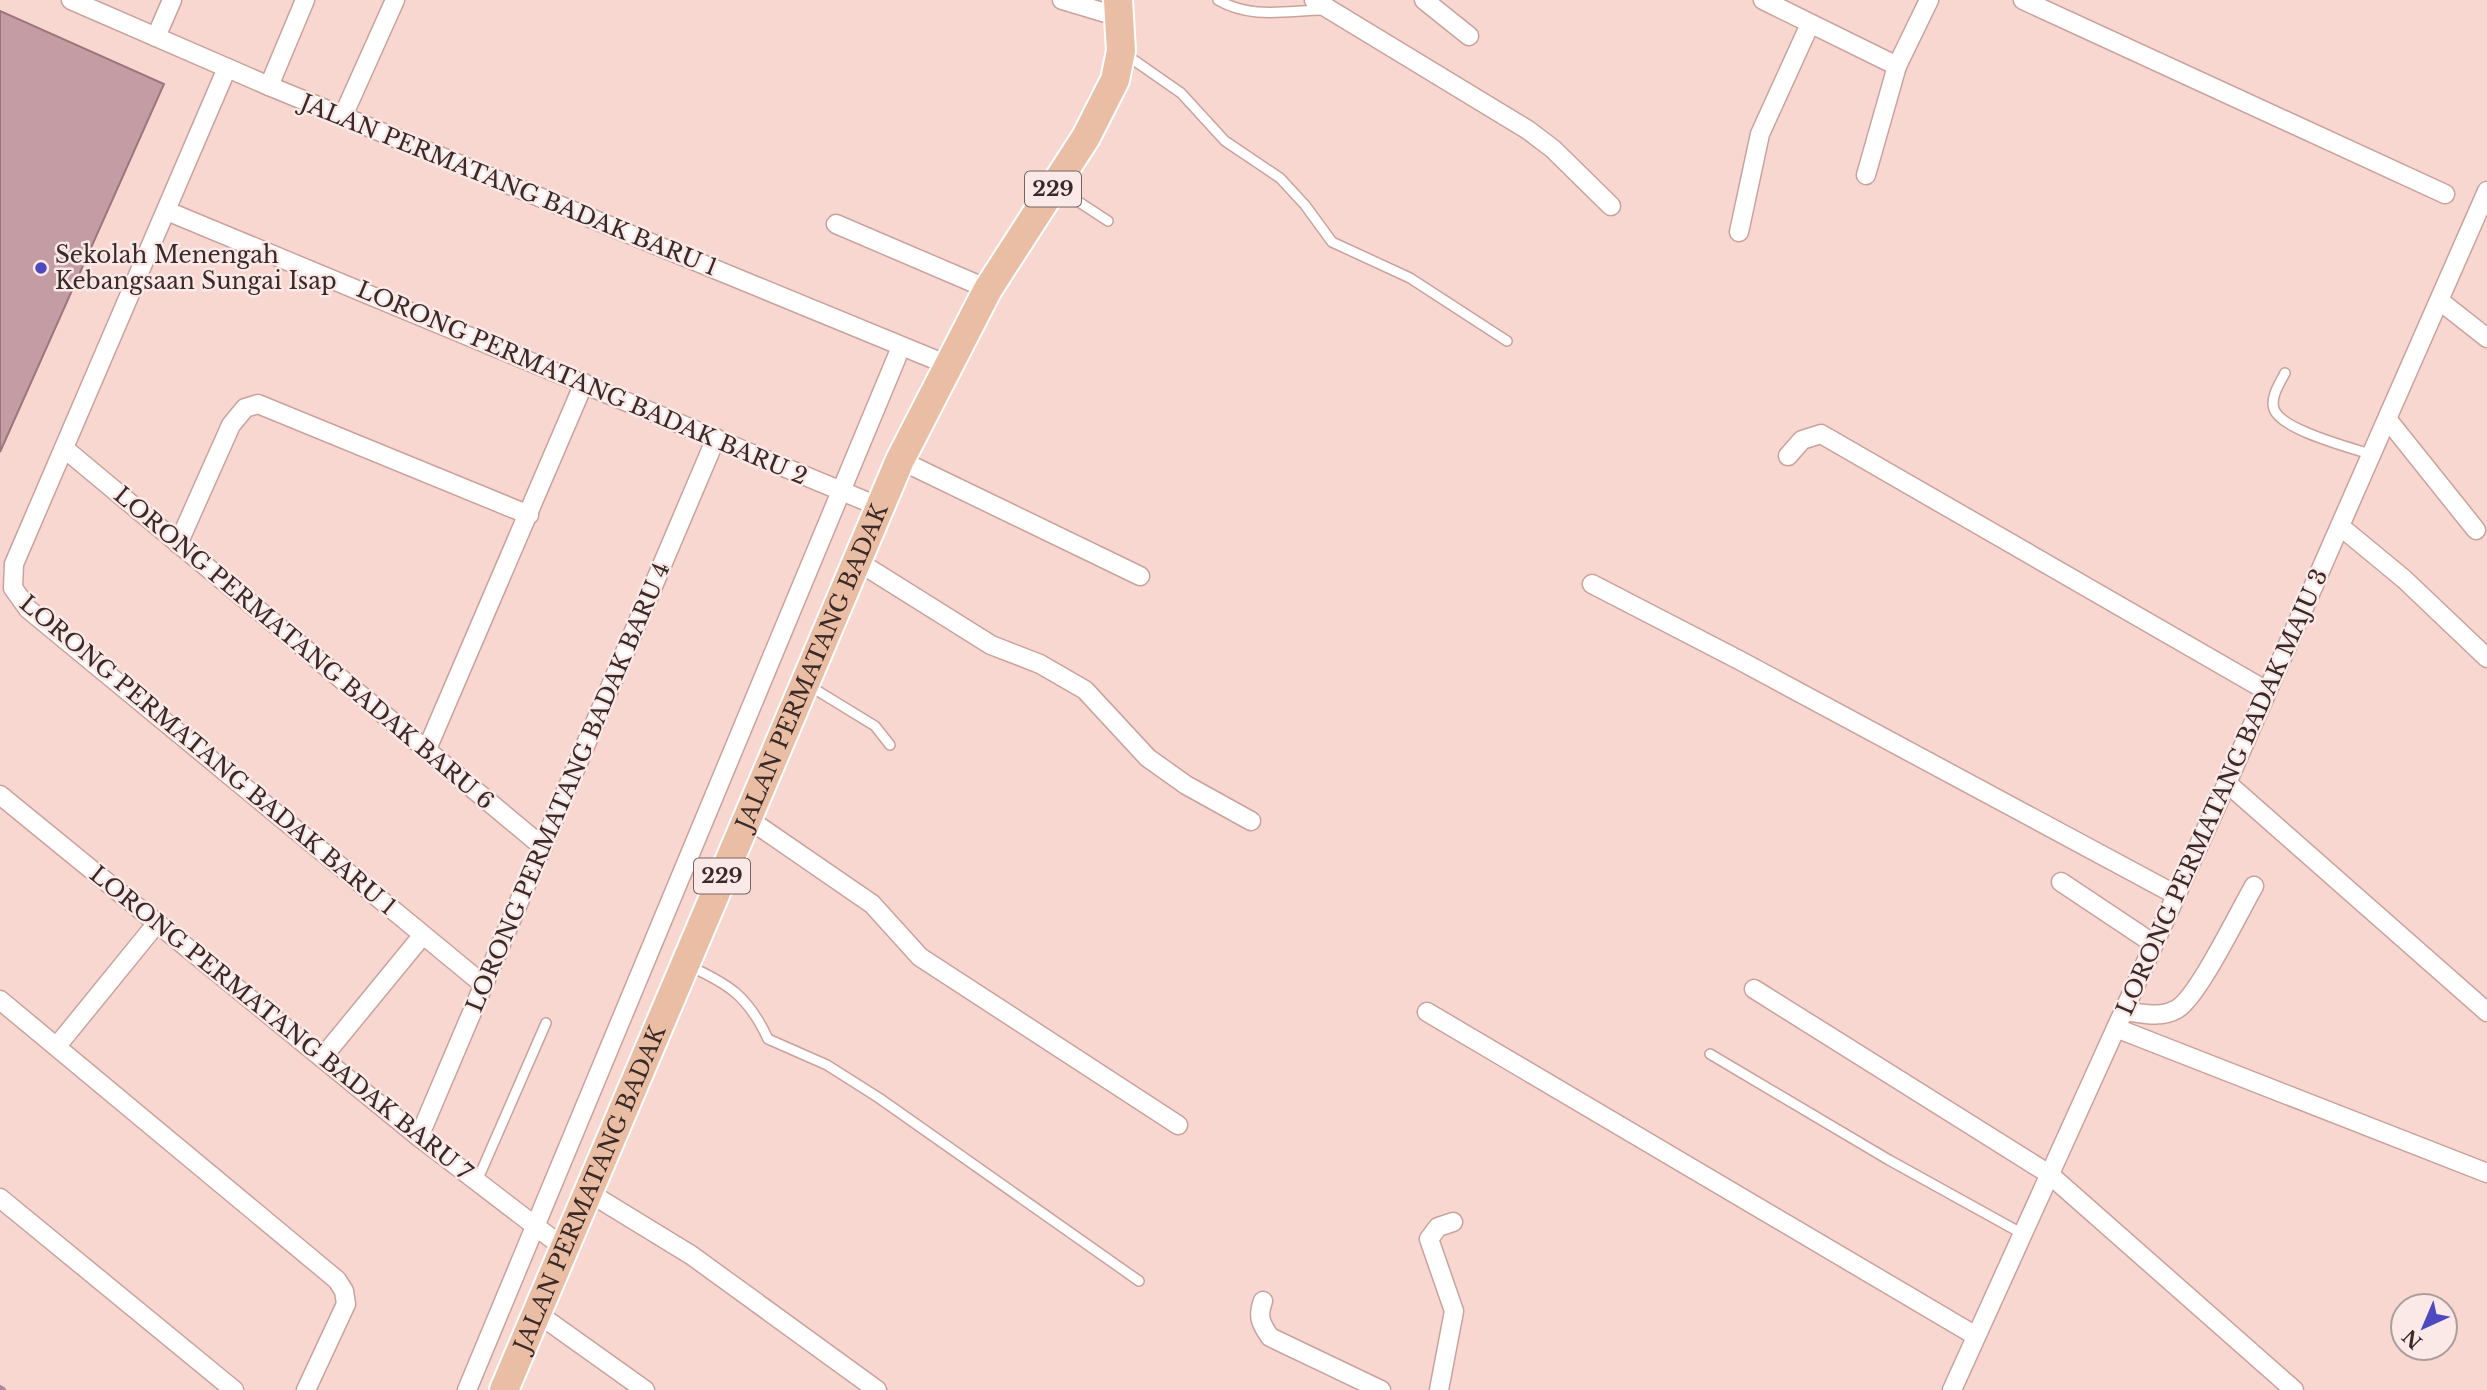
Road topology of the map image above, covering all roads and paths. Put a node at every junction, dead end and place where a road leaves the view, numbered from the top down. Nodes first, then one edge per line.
1 (71, 0) edge
2 (173, 0) edge
3 (305, 0) edge
4 (395, 0) edge
5 (1062, 0) edge
6 (1218, 0) edge
7 (1314, 0) edge
8 (1424, 0) edge
9 (1763, 0) edge
10 (1929, 0) edge
11 (2023, 0) edge
12 (1118, 8) edge
13 (1330, 10) junction
14 (1810, 24) junction
15 (1469, 36) dead end
16 (156, 37) junction
17 (1121, 51) junction
18 (1897, 66) junction
19 (227, 68) junction
20 (269, 86) junction
21 (343, 116) junction
22 (1866, 175) dead end
23 (1055, 186) junction
24 (2487, 191) edge
25 (2445, 194) dead end
26 (1611, 206) dead end
27 (167, 211) junction
28 (1108, 221) dead end
29 (836, 224) dead end
30 (1739, 232) dead end
31 (988, 289) junction
32 (2440, 301) junction
33 (2487, 338) edge
34 (1507, 341) dead end
35 (901, 347) junction
36 (948, 365) junction
37 (2285, 373) dead end
38 (584, 383) junction
39 (2388, 419) junction
40 (716, 438) junction
41 (65, 449) junction
42 (2372, 455) junction
43 (1788, 456) dead end
44 (900, 460) junction
45 (840, 490) junction
46 (880, 507) junction
47 (528, 515) junction
48 (2341, 527) junction
49 (2476, 530) dead end
50 (178, 544) junction
51 (857, 561) junction
52 (1140, 576) dead end
53 (1592, 584) dead end
54 (2487, 658) edge
55 (805, 683) junction
56 (2267, 691) junction
57 (890, 746) dead end
58 (427, 749) junction
59 (2227, 783) junction
60 (0, 795) edge
61 (747, 818) junction
62 (1251, 821) dead end
63 (544, 846) junction
64 (2061, 882) dead end
65 (2254, 886) dead end
66 (2176, 895) junction
67 (157, 923) junction
68 (422, 936) junction
69 (2154, 944) junction
70 (684, 963) junction
71 (484, 985) junction
72 (1754, 989) dead end
73 (0, 1000) edge
74 (2124, 1011) junction
75 (1427, 1012) dead end
76 (2487, 1012) edge
77 (546, 1023) dead end
78 (2116, 1028) junction
79 (57, 1046) junction
80 (1710, 1054) dead end
81 (322, 1058) junction
82 (1178, 1125) dead end
83 (419, 1136) junction
84 (2487, 1173) edge
85 (2049, 1174) junction
86 (477, 1181) junction
87 (588, 1192) junction
88 (0, 1198) edge
89 (1452, 1222) dead end
90 (535, 1226) junction
91 (2021, 1233) junction
92 (564, 1248) junction
93 (1139, 1281) dead end
94 (1263, 1301) dead end
95 (537, 1313) junction
96 (1976, 1336) junction
97 (234, 1390) edge
98 (306, 1390) edge
99 (467, 1390) edge
100 (504, 1390) edge
101 (645, 1390) edge
102 (877, 1390) edge
103 (1381, 1390) edge
104 (1439, 1390) edge
105 (1952, 1390) edge
106 (2294, 1390) edge

1 - 16 street, JALAN PERMATANG BADAK BARU 1
2 - 16 street
3 - 20 street
4 - 21 street
5 - 12 street
6 - 13 lane
7 - 13 street
8 - 15 street
9 - 14 street
10 - 18 street
11 - 25 street
12 - 17 main road, JALAN PERMATANG BADAK / 229
13 - 26 street
14 - 18 street
14 - 30 street
16 - 19 street, JALAN PERMATANG BADAK BARU 1
17 - 23 main road, JALAN PERMATANG BADAK / 229
17 - 34 lane
18 - 22 street
19 - 20 street, JALAN PERMATANG BADAK BARU 1
19 - 27 street, LORONG PERMATANG BADAK BARU 1
20 - 21 street, JALAN PERMATANG BADAK BARU 1
21 - 35 street, JALAN PERMATANG BADAK BARU 1
23 - 28 lane
23 - 31 main road, JALAN PERMATANG BADAK / 229
24 - 32 street, LORONG PERMATANG BADAK MAJU 3
27 - 38 street, LORONG PERMATANG BADAK BARU 2
27 - 41 street, LORONG PERMATANG BADAK BARU 1
29 - 31 street
31 - 36 main road, JALAN PERMATANG BADAK / 229
32 - 33 street
32 - 39 street, LORONG PERMATANG BADAK MAJU 3
35 - 36 street, JALAN PERMATANG BADAK BARU 1
35 - 45 street
36 - 44 main road, JALAN PERMATANG BADAK / 229
37 - 42 lane
38 - 40 street, LORONG PERMATANG BADAK BARU 2
38 - 47 street
39 - 42 street, LORONG PERMATANG BADAK MAJU 3
39 - 49 street
40 - 45 street, LORONG PERMATANG BADAK BARU 2
40 - 63 street, LORONG PERMATANG BADAK BARU 4
41 - 50 street, LORONG PERMATANG BADAK BARU 6
41 - 68 street, LORONG PERMATANG BADAK BARU 1
42 - 48 street, LORONG PERMATANG BADAK MAJU 3
43 - 56 street
44 - 46 main road, JALAN PERMATANG BADAK / 229
44 - 52 street
45 - 46 street, LORONG PERMATANG BADAK BARU 2
45 - 90 street
46 - 51 main road, JALAN PERMATANG BADAK / 229
47 - 50 street
47 - 58 street
48 - 54 street
48 - 56 street, LORONG PERMATANG BADAK MAJU 3
50 - 58 street, LORONG PERMATANG BADAK BARU 6
51 - 55 main road, JALAN PERMATANG BADAK / 229
51 - 62 street
53 - 66 street
55 - 57 lane
55 - 61 main road, JALAN PERMATANG BADAK / 229
56 - 59 street, LORONG PERMATANG BADAK MAJU 3
58 - 63 street, LORONG PERMATANG BADAK BARU 6
59 - 66 street, LORONG PERMATANG BADAK MAJU 3
59 - 76 street
60 - 67 street, LORONG PERMATANG BADAK BARU 7
61 - 70 main road, JALAN PERMATANG BADAK / 229
61 - 82 street
63 - 71 street, LORONG PERMATANG BADAK BARU 4
64 - 69 street
65 - 74 street
66 - 69 street, LORONG PERMATANG BADAK MAJU 3
67 - 79 street
67 - 81 street, LORONG PERMATANG BADAK BARU 7
68 - 71 street, LORONG PERMATANG BADAK BARU 1
68 - 81 street
69 - 74 street, LORONG PERMATANG BADAK MAJU 3
70 - 87 main road, JALAN PERMATANG BADAK / 229
70 - 93 lane
71 - 83 street, LORONG PERMATANG BADAK BARU 4
72 - 85 street
73 - 79 street
74 - 78 street, LORONG PERMATANG BADAK MAJU 3
75 - 96 street
77 - 86 lane
78 - 84 street
78 - 85 street, LORONG PERMATANG BADAK MAJU 3
79 - 98 street
80 - 91 lane
81 - 83 street, LORONG PERMATANG BADAK BARU 7
83 - 86 street, LORONG PERMATANG BADAK BARU 7
85 - 91 street, LORONG PERMATANG BADAK MAJU 3
85 - 106 street
86 - 90 street, LORONG PERMATANG BADAK BARU 7
87 - 92 main road, JALAN PERMATANG BADAK / 229
87 - 102 street
88 - 97 street
89 - 104 street
90 - 92 street, LORONG PERMATANG BADAK BARU 7
90 - 99 street
91 - 96 street, LORONG PERMATANG BADAK MAJU 3
92 - 95 main road, JALAN PERMATANG BADAK / 229
94 - 103 street
95 - 100 main road, JALAN PERMATANG BADAK / 229
95 - 101 street
96 - 105 street, LORONG PERMATANG BADAK MAJU 3

